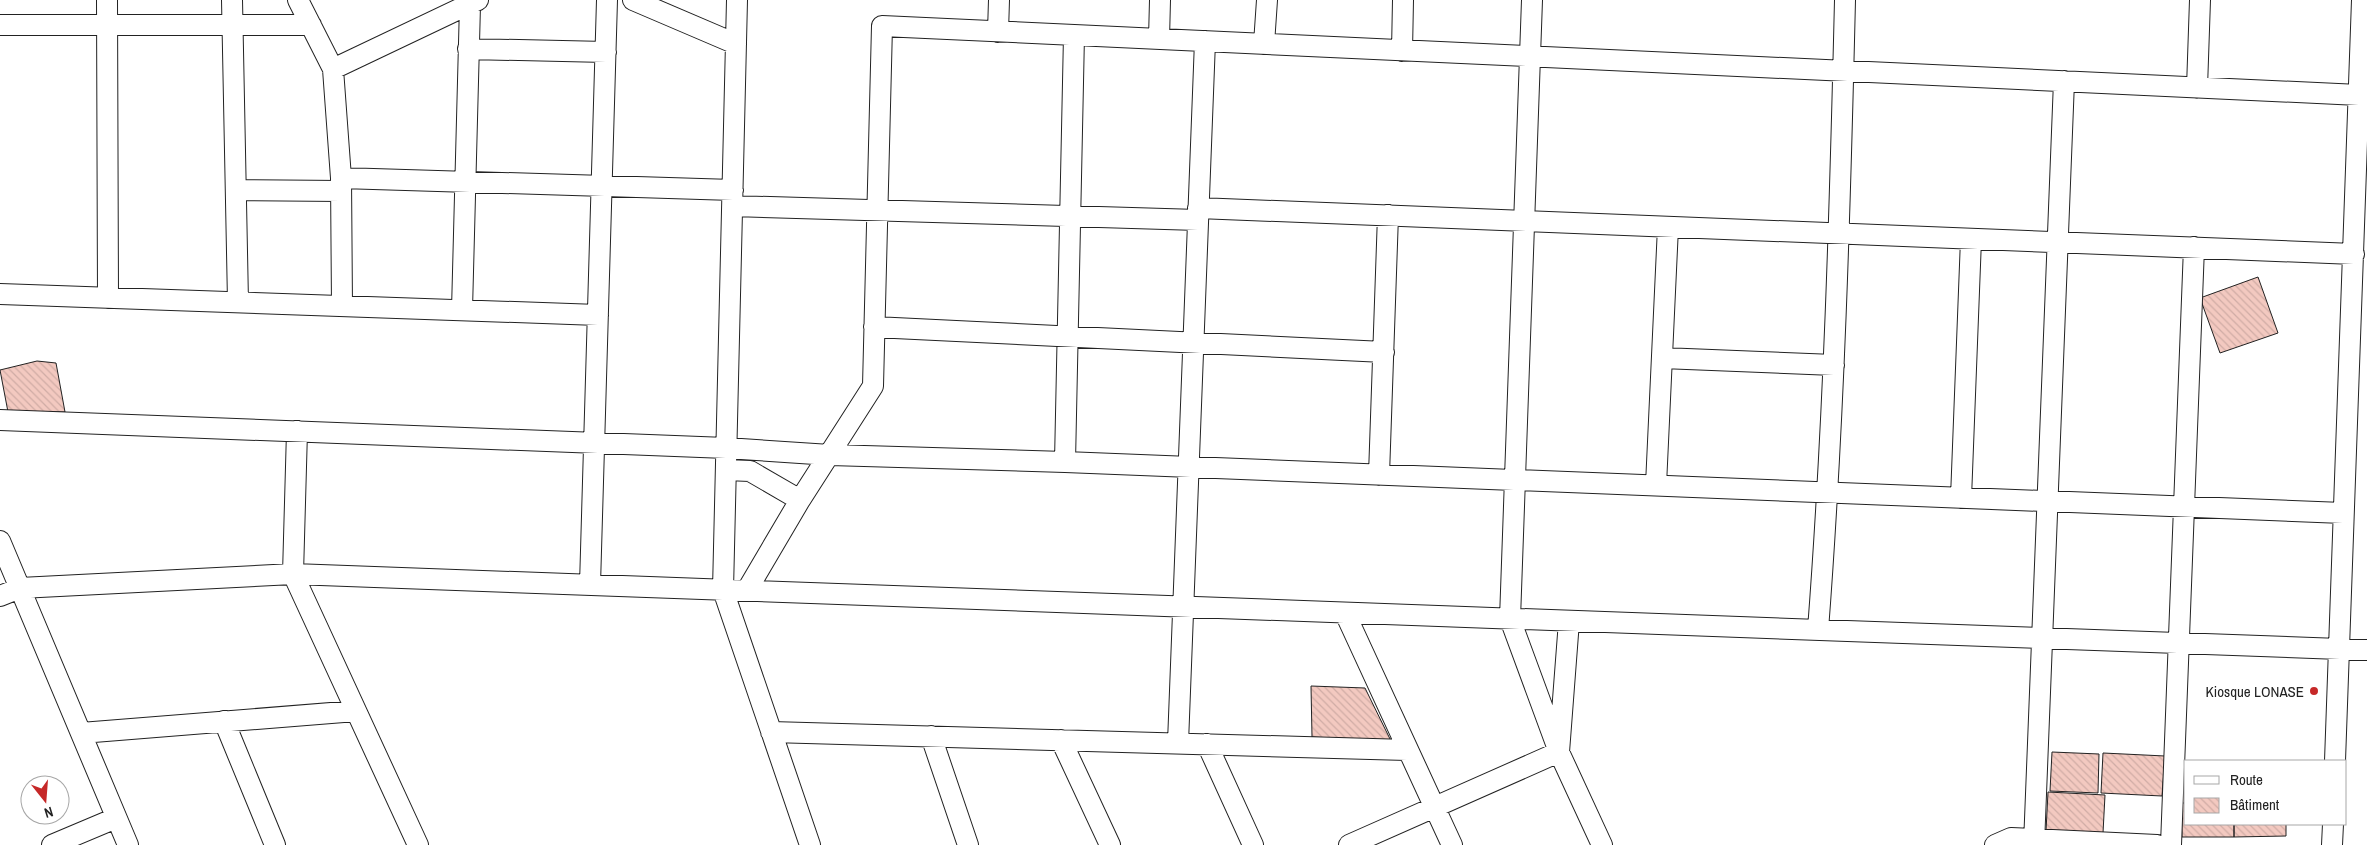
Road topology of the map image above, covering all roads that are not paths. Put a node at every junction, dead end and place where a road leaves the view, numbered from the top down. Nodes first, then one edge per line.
1 (107, 0) edge
2 (232, 0) edge
3 (298, 0) edge
4 (607, 0) edge
5 (633, 0) edge
6 (737, 0) edge
7 (999, 0) edge
8 (1160, 0) edge
9 (1267, 0) edge
10 (1403, 0) edge
11 (1532, 0) edge
12 (1845, 0) edge
13 (2200, 0) edge
14 (2362, 0) edge
15 (474, 2) edge
16 (311, 24) junction
17 (107, 25) junction
18 (232, 25) junction
19 (0, 26) edge
20 (998, 32) junction
21 (1074, 35) junction
22 (1159, 39) junction
23 (1205, 42) junction
24 (736, 44) junction
25 (1264, 44) junction
26 (468, 49) junction
27 (1402, 51) junction
28 (606, 52) junction
29 (1530, 56) junction
30 (333, 69) junction
31 (1843, 71) junction
32 (2064, 81) junction
33 (2197, 88) junction
34 (2359, 95) junction
35 (466, 182) junction
36 (341, 184) junction
37 (602, 186) junction
38 (236, 190) junction
39 (733, 198) junction
40 (877, 210) junction
41 (1198, 214) junction
42 (1070, 216) junction
43 (1388, 216) junction
44 (1524, 221) junction
45 (1668, 226) junction
46 (1840, 233) junction
47 (1971, 239) junction
48 (2058, 242) junction
49 (2359, 244) edge
50 (2194, 248) junction
51 (0, 294) edge
52 (108, 298) junction
53 (238, 302) junction
54 (342, 306) junction
55 (462, 310) junction
56 (598, 314) junction
57 (874, 328) junction
58 (1068, 337) junction
59 (1193, 343) junction
60 (1384, 352) junction
61 (1662, 358) junction
62 (1834, 364) junction
63 (2358, 382) edge
64 (0, 420) edge
65 (297, 432) junction
66 (594, 443) junction
67 (726, 448) junction
68 (830, 455) junction
69 (1065, 462) junction
70 (1188, 467) junction
71 (726, 470) junction
72 (1379, 474) junction
73 (1515, 480) junction
74 (1656, 486) junction
75 (1828, 492) junction
76 (1960, 498) junction
77 (800, 500) junction
78 (2047, 501) junction
79 (2184, 507) junction
80 (2343, 513) junction
81 (0, 541) edge
82 (293, 574) junction
83 (590, 585) junction
84 (20, 588) junction
85 (723, 590) junction
86 (747, 590) junction
87 (0, 596) edge
88 (1183, 606) junction
89 (1345, 613) junction
90 (1510, 619) junction
91 (1569, 621) junction
92 (1818, 630) junction
93 (2042, 638) junction
94 (2179, 643) junction
95 (2340, 649) junction
96 (2367, 650) edge
97 (356, 711) junction
98 (224, 721) junction
99 (771, 732) junction
100 (81, 733) junction
101 (931, 736) junction
102 (1061, 740) junction
103 (1178, 743) junction
104 (1208, 744) junction
105 (1407, 750) junction
106 (1559, 752) junction
107 (2335, 760) edge
108 (1434, 807) junction
109 (116, 818) junction
110 (2333, 825) edge
111 (2034, 842) edge
112 (52, 845) edge
113 (128, 845) edge
114 (275, 845) edge
115 (418, 845) edge
116 (810, 845) edge
117 (968, 845) edge
118 (1110, 845) edge
119 (1253, 845) edge
120 (1349, 845) edge
121 (1452, 845) edge
122 (1602, 845) edge
123 (1995, 845) edge
124 (2157, 845) edge
125 (2171, 845) edge
126 (2332, 845) edge

1 - 17 street
2 - 18 street
3 - 16 street
4 - 28 street
5 - 24 street
6 - 24 street
7 - 20 street
8 - 22 street
9 - 25 street
10 - 27 street
11 - 29 street
12 - 31 street
13 - 33 street
14 - 34 street
15 - 26 street
15 - 30 street
16 - 18 street
16 - 30 street
17 - 18 street
17 - 19 street
17 - 52 street
18 - 38 street
20 - 21 street
20 - 40 street
21 - 22 street
21 - 42 street
22 - 23 street
23 - 25 street
23 - 41 street
24 - 39 street
25 - 27 street
26 - 28 street
26 - 35 street
27 - 29 street
28 - 37 street
29 - 31 street
29 - 44 street
30 - 36 street
31 - 32 street
31 - 46 street
32 - 33 street
32 - 48 street
33 - 34 street
34 - 49 street
35 - 36 street
35 - 37 street
35 - 55 street
36 - 38 street
36 - 54 street
37 - 39 street
37 - 56 street
38 - 53 street
39 - 40 street
39 - 67 street
40 - 42 street
40 - 57 street
41 - 42 street
41 - 43 street
41 - 59 street
42 - 58 street
43 - 44 street
43 - 60 street
44 - 45 street
44 - 73 street
45 - 46 street
45 - 61 street
46 - 47 street
46 - 62 street
47 - 48 street
47 - 76 street
48 - 50 street
48 - 78 street
49 - 50 street
49 - 63 street
50 - 79 street
51 - 52 street
52 - 53 street
53 - 54 street
54 - 55 street
55 - 56 street
56 - 66 street
57 - 58 street
57 - 68 street
58 - 59 street
58 - 69 street
59 - 60 street
59 - 70 street
60 - 72 street
61 - 62 street
61 - 74 street
62 - 75 street
63 - 80 street
64 - 65 street
65 - 66 street
65 - 82 street
66 - 67 street
66 - 83 street
67 - 68 street
67 - 71 street
68 - 69 street
68 - 77 street
69 - 70 street
70 - 72 street
70 - 88 street
71 - 77 street
71 - 85 street
72 - 73 street
73 - 74 street
73 - 90 street
74 - 75 street
75 - 76 street
75 - 92 street
76 - 78 street
77 - 86 street
78 - 79 street
78 - 93 street
79 - 80 street
79 - 94 street
80 - 95 street
81 - 84 street
82 - 83 street
82 - 84 street
82 - 97 street
83 - 85 street
84 - 87 street
84 - 100 street
85 - 86 street
85 - 99 street
86 - 88 street
88 - 89 street
88 - 103 street
89 - 90 street
89 - 105 street
90 - 91 street
90 - 106 street
91 - 92 street
91 - 106 street
92 - 93 street
93 - 94 street
93 - 111 street
94 - 95 street
94 - 125 street
95 - 96 street
95 - 107 street
97 - 98 street
97 - 115 street
98 - 100 street
98 - 114 street
99 - 101 street
99 - 116 street
100 - 109 street
101 - 102 street
101 - 117 street
102 - 103 street
102 - 118 street
103 - 104 street
104 - 105 street
104 - 119 street
105 - 108 street
106 - 108 street
106 - 122 street
108 - 120 street
108 - 121 street
109 - 112 street
109 - 113 street
110 - 126 street
111 - 123 street
111 - 124 street

